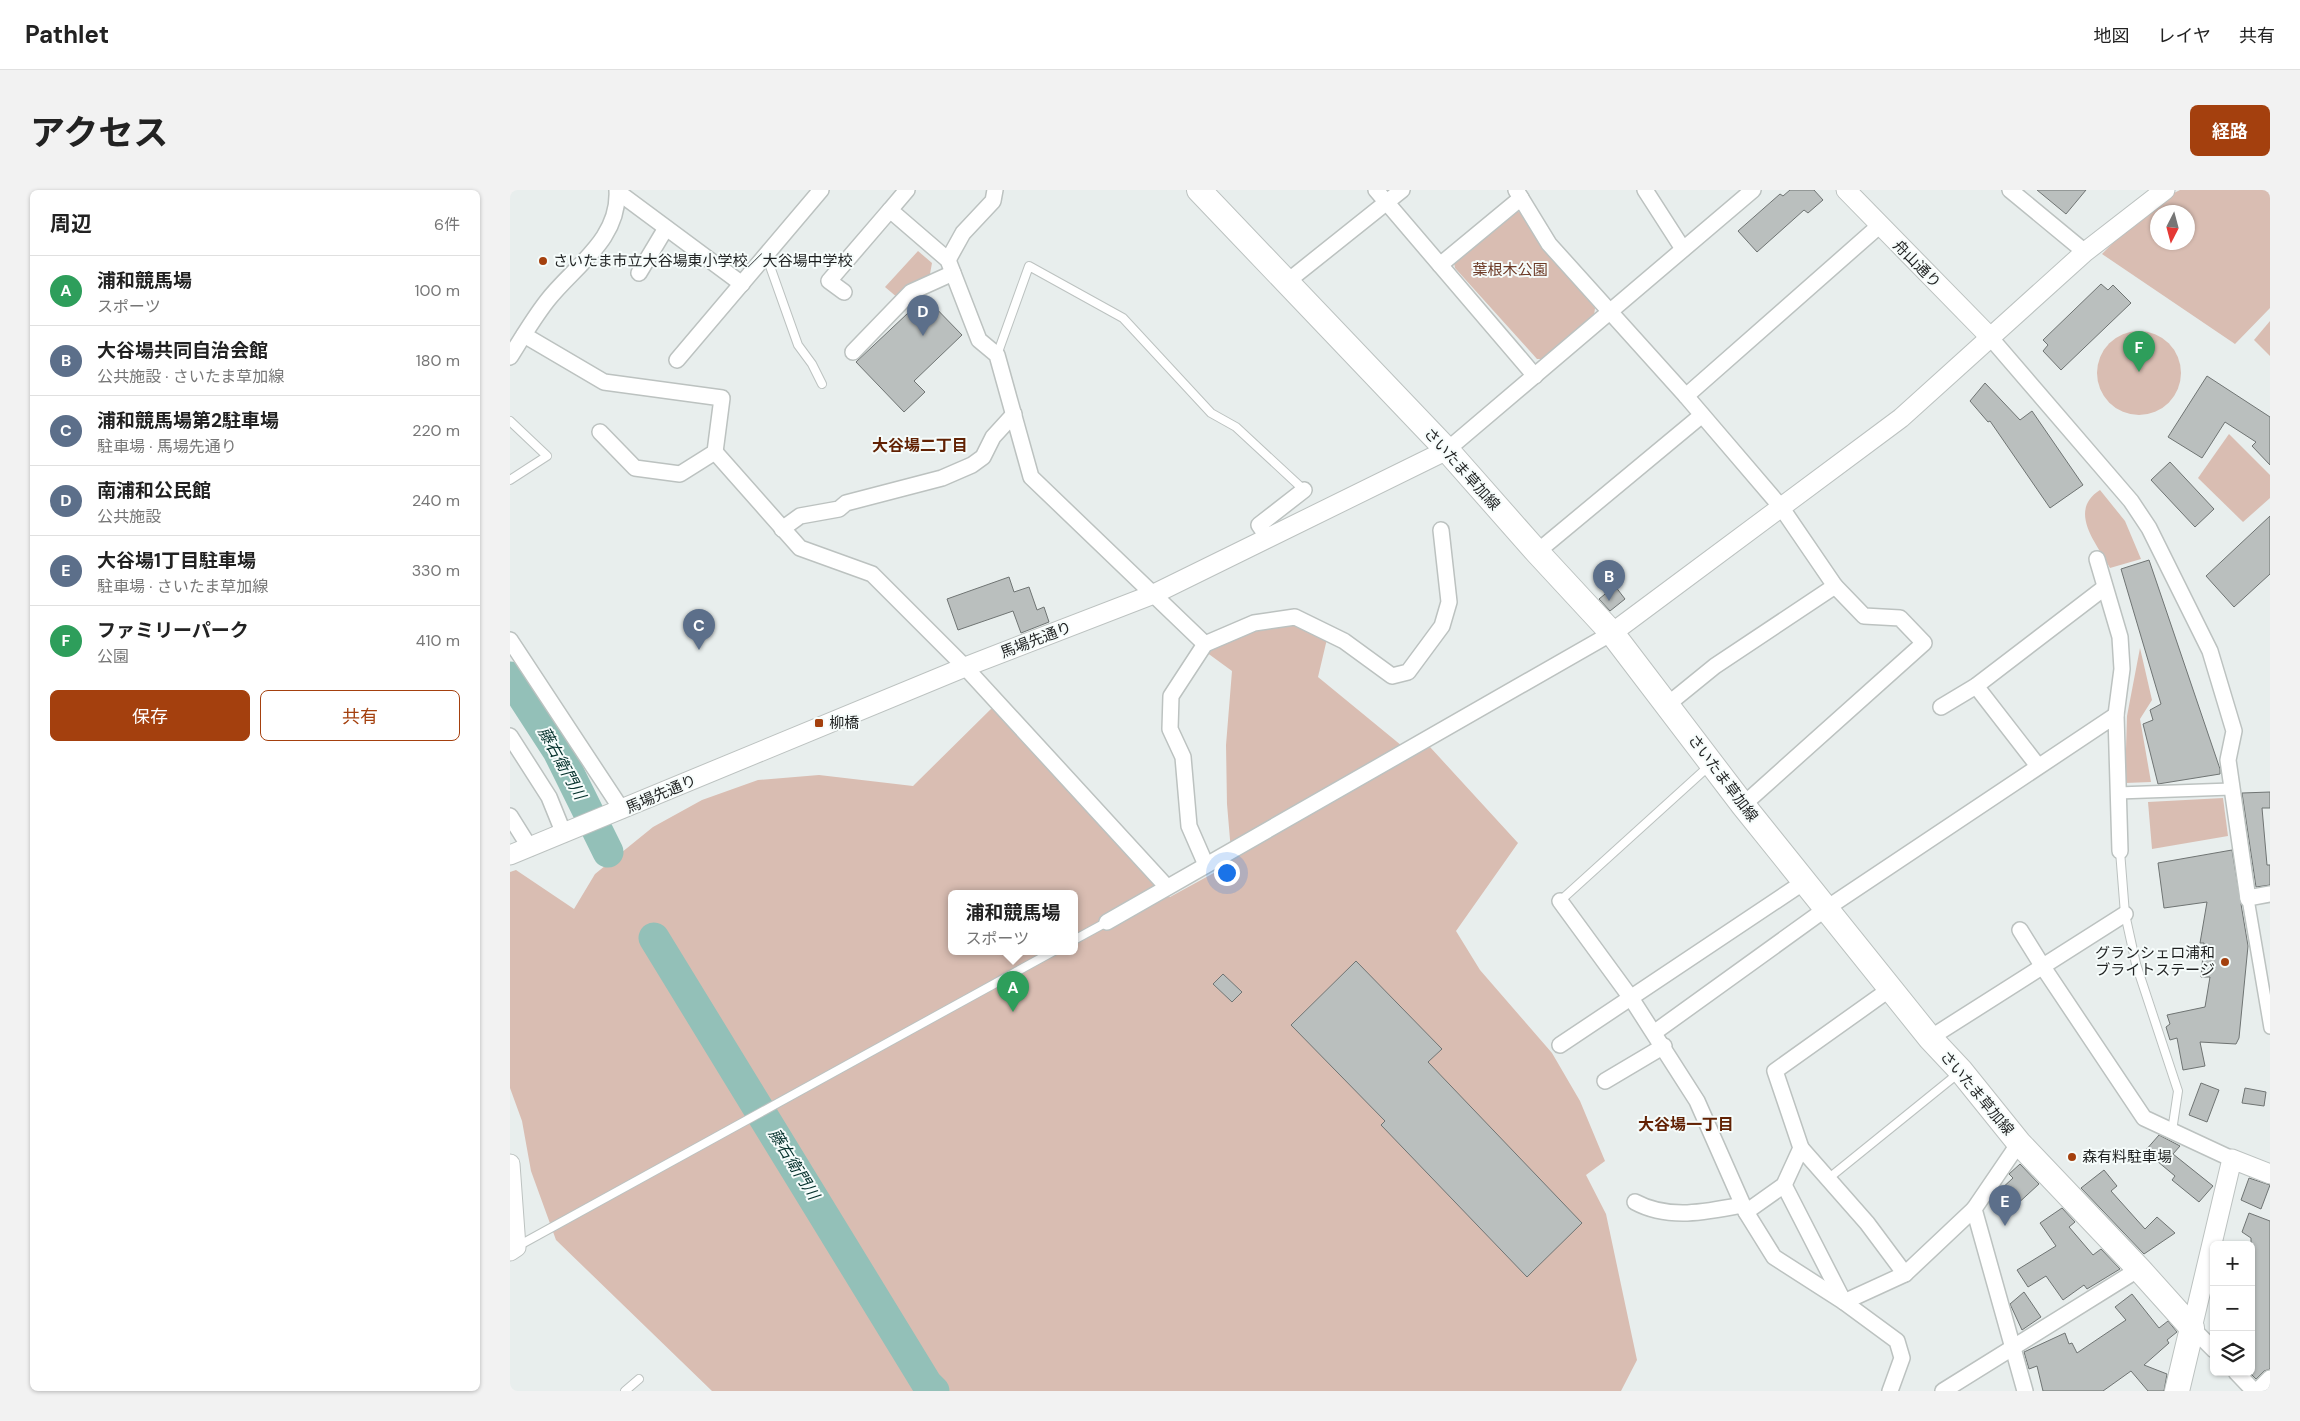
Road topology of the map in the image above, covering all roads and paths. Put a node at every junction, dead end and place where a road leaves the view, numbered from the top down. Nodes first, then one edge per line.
1 (821, 190) edge
2 (907, 190) edge
3 (994, 190) edge
4 (1200, 190) edge
5 (1376, 190) edge
6 (1402, 190) edge
7 (1645, 190) edge
8 (1753, 190) edge
9 (1846, 190) edge
10 (2010, 190) edge
11 (2165, 190) edge
12 (617, 191) edge
13 (1518, 194) edge
14 (1735, 196) edge
15 (1387, 203) junction
16 (890, 210) junction
17 (1879, 226) junction
18 (666, 228) junction
19 (1683, 249) junction
20 (2085, 252) junction
21 (766, 255) junction
22 (1440, 265) junction
23 (950, 267) junction
24 (640, 273) dead end
25 (1288, 281) junction
26 (742, 284) junction
27 (844, 292) dead end
28 (1610, 312) junction
29 (524, 335) junction
30 (1989, 336) junction
31 (853, 352) dead end
32 (997, 355) junction
33 (510, 356) edge
34 (677, 360) dead end
35 (1535, 376) junction
36 (822, 384) dead end
37 (1686, 396) junction
38 (1014, 414) junction
39 (1702, 415) junction
40 (510, 421) edge
41 (600, 432) dead end
42 (1447, 450) junction
43 (715, 452) junction
44 (510, 480) edge
45 (1304, 490) joint
46 (1781, 507) junction
47 (782, 529) junction
48 (1441, 530) dead end
49 (1268, 538) junction
50 (1536, 552) junction
51 (2098, 559) dead end
52 (1835, 586) junction
53 (2104, 588) junction
54 (1154, 594) junction
55 (1612, 633) junction
56 (510, 640) edge
57 (1205, 644) junction
58 (965, 667) junction
59 (1976, 686) junction
60 (1667, 705) junction
61 (1941, 707) dead end
62 (2116, 715) junction
63 (510, 736) edge
64 (1712, 763) junction
65 (2038, 766) junction
66 (2231, 789) junction
67 (2118, 792) junction
68 (1743, 805) junction
69 (619, 811) junction
70 (510, 816) edge
71 (570, 831) junction
72 (530, 848) junction
73 (2120, 851) joint
74 (510, 855) edge
75 (1206, 865) junction
76 (1804, 882) junction
77 (1167, 887) junction
78 (2270, 894) edge
79 (2248, 898) junction
80 (1560, 900) joint
81 (1827, 908) junction
82 (2125, 914) junction
83 (1107, 922) joint
84 (2020, 930) dead end
85 (1078, 938) edge
86 (1047, 955) edge
87 (2042, 967) junction
88 (1890, 989) junction
89 (1631, 998) junction
90 (2270, 1028) edge
91 (1655, 1032) junction
92 (1930, 1038) junction
93 (1560, 1045) dead end
94 (1664, 1046) junction
95 (1961, 1071) junction
96 (1605, 1081) dead end
97 (2172, 1131) junction
98 (2019, 1142) junction
99 (1801, 1148) junction
100 (2232, 1159) junction
101 (510, 1164) edge
102 (2270, 1174) edge
103 (1829, 1178) junction
104 (1784, 1184) junction
105 (1635, 1202) dead end
106 (1744, 1209) junction
107 (1974, 1209) junction
108 (513, 1249) edge
109 (2139, 1269) junction
110 (1905, 1274) junction
111 (1844, 1302) junction
112 (2192, 1328) junction
113 (2210, 1346) edge
114 (2012, 1349) junction
115 (2240, 1376) edge
116 (2270, 1378) edge
117 (639, 1379) dead end
118 (625, 1391) edge
119 (1890, 1391) edge
120 (1943, 1391) edge
121 (2025, 1391) edge
122 (2176, 1391) edge
123 (2256, 1391) edge

1 - 21 street
2 - 16 street
3 - 23 street
4 - 25 main road, さいたま草加線
5 - 15 street
6 - 15 street
7 - 19 street
8 - 14 street
9 - 17 street, 舟山通り
10 - 20 street
11 - 20 street
12 - 18 street
12 - 29 street
13 - 22 street
13 - 28 street
14 - 19 street
15 - 22 street
15 - 25 street
16 - 23 street
16 - 27 street
17 - 30 street, 舟山通り
17 - 37 street
18 - 24 street
18 - 26 street
19 - 28 street
20 - 30 street
21 - 26 street
21 - 36 lane
22 - 35 street
23 - 31 street
23 - 32 street
25 - 42 main road, さいたま草加線
26 - 34 street
28 - 35 street
28 - 37 street
29 - 33 street
29 - 43 street
30 - 46 street
30 - 66 street
32 - 38 street
32 - 45 lane
35 - 42 street
37 - 39 street
38 - 47 street
38 - 54 street
39 - 46 street
39 - 50 street
40 - 44 lane
41 - 43 street
42 - 49 street, 馬場先通り
42 - 50 main road, さいたま草加線
43 - 47 street
45 - 49 street
46 - 52 street
46 - 55 street
47 - 58 street
48 - 57 street
49 - 54 street, 馬場先通り
50 - 55 main road, さいたま草加線
51 - 53 street
52 - 60 street
52 - 68 street
53 - 59 street
53 - 62 street
54 - 57 street
54 - 58 street, 馬場先通り
55 - 60 main road, さいたま草加線
55 - 75 street
56 - 69 street
57 - 75 street
58 - 69 street, 馬場先通り
58 - 77 street
59 - 61 street
59 - 65 street
60 - 64 main road, さいたま草加線
62 - 65 street
62 - 67 street
63 - 71 street
64 - 68 main road, さいたま草加線
64 - 80 lane
65 - 81 street
66 - 67 street
66 - 79 street
67 - 73 street
68 - 76 main road, さいたま草加線
69 - 71 street
70 - 72 street
71 - 72 street
72 - 74 street
73 - 82 lane
75 - 77 street
76 - 81 main road, さいたま草加線
76 - 89 street
77 - 83 street
78 - 79 street
79 - 90 street
80 - 89 street
81 - 88 main road, さいたま草加線
81 - 91 street
82 - 87 street
82 - 97 lane
83 - 85 lane
84 - 87 street
86 - 108 lane
87 - 92 street
87 - 97 street
88 - 92 main road, さいたま草加線
88 - 99 street
89 - 91 street
89 - 93 street
91 - 94 street
92 - 95 main road, さいたま草加線
94 - 96 street
94 - 106 street
95 - 98 main road, さいたま草加線
95 - 103 lane
97 - 100 street
98 - 107 street
98 - 109 main road, さいたま草加線
99 - 103 street
99 - 104 street
100 - 102 street
100 - 112 street
101 - 108 street
103 - 110 street
104 - 106 street
104 - 111 street
105 - 106 street
106 - 111 street
107 - 110 street
107 - 114 street
109 - 112 main road, さいたま草加線
109 - 114 street
110 - 111 street
111 - 119 street
112 - 113 street
112 - 122 main road
114 - 120 street
114 - 121 street
115 - 123 street
116 - 123 street
117 - 118 lane

